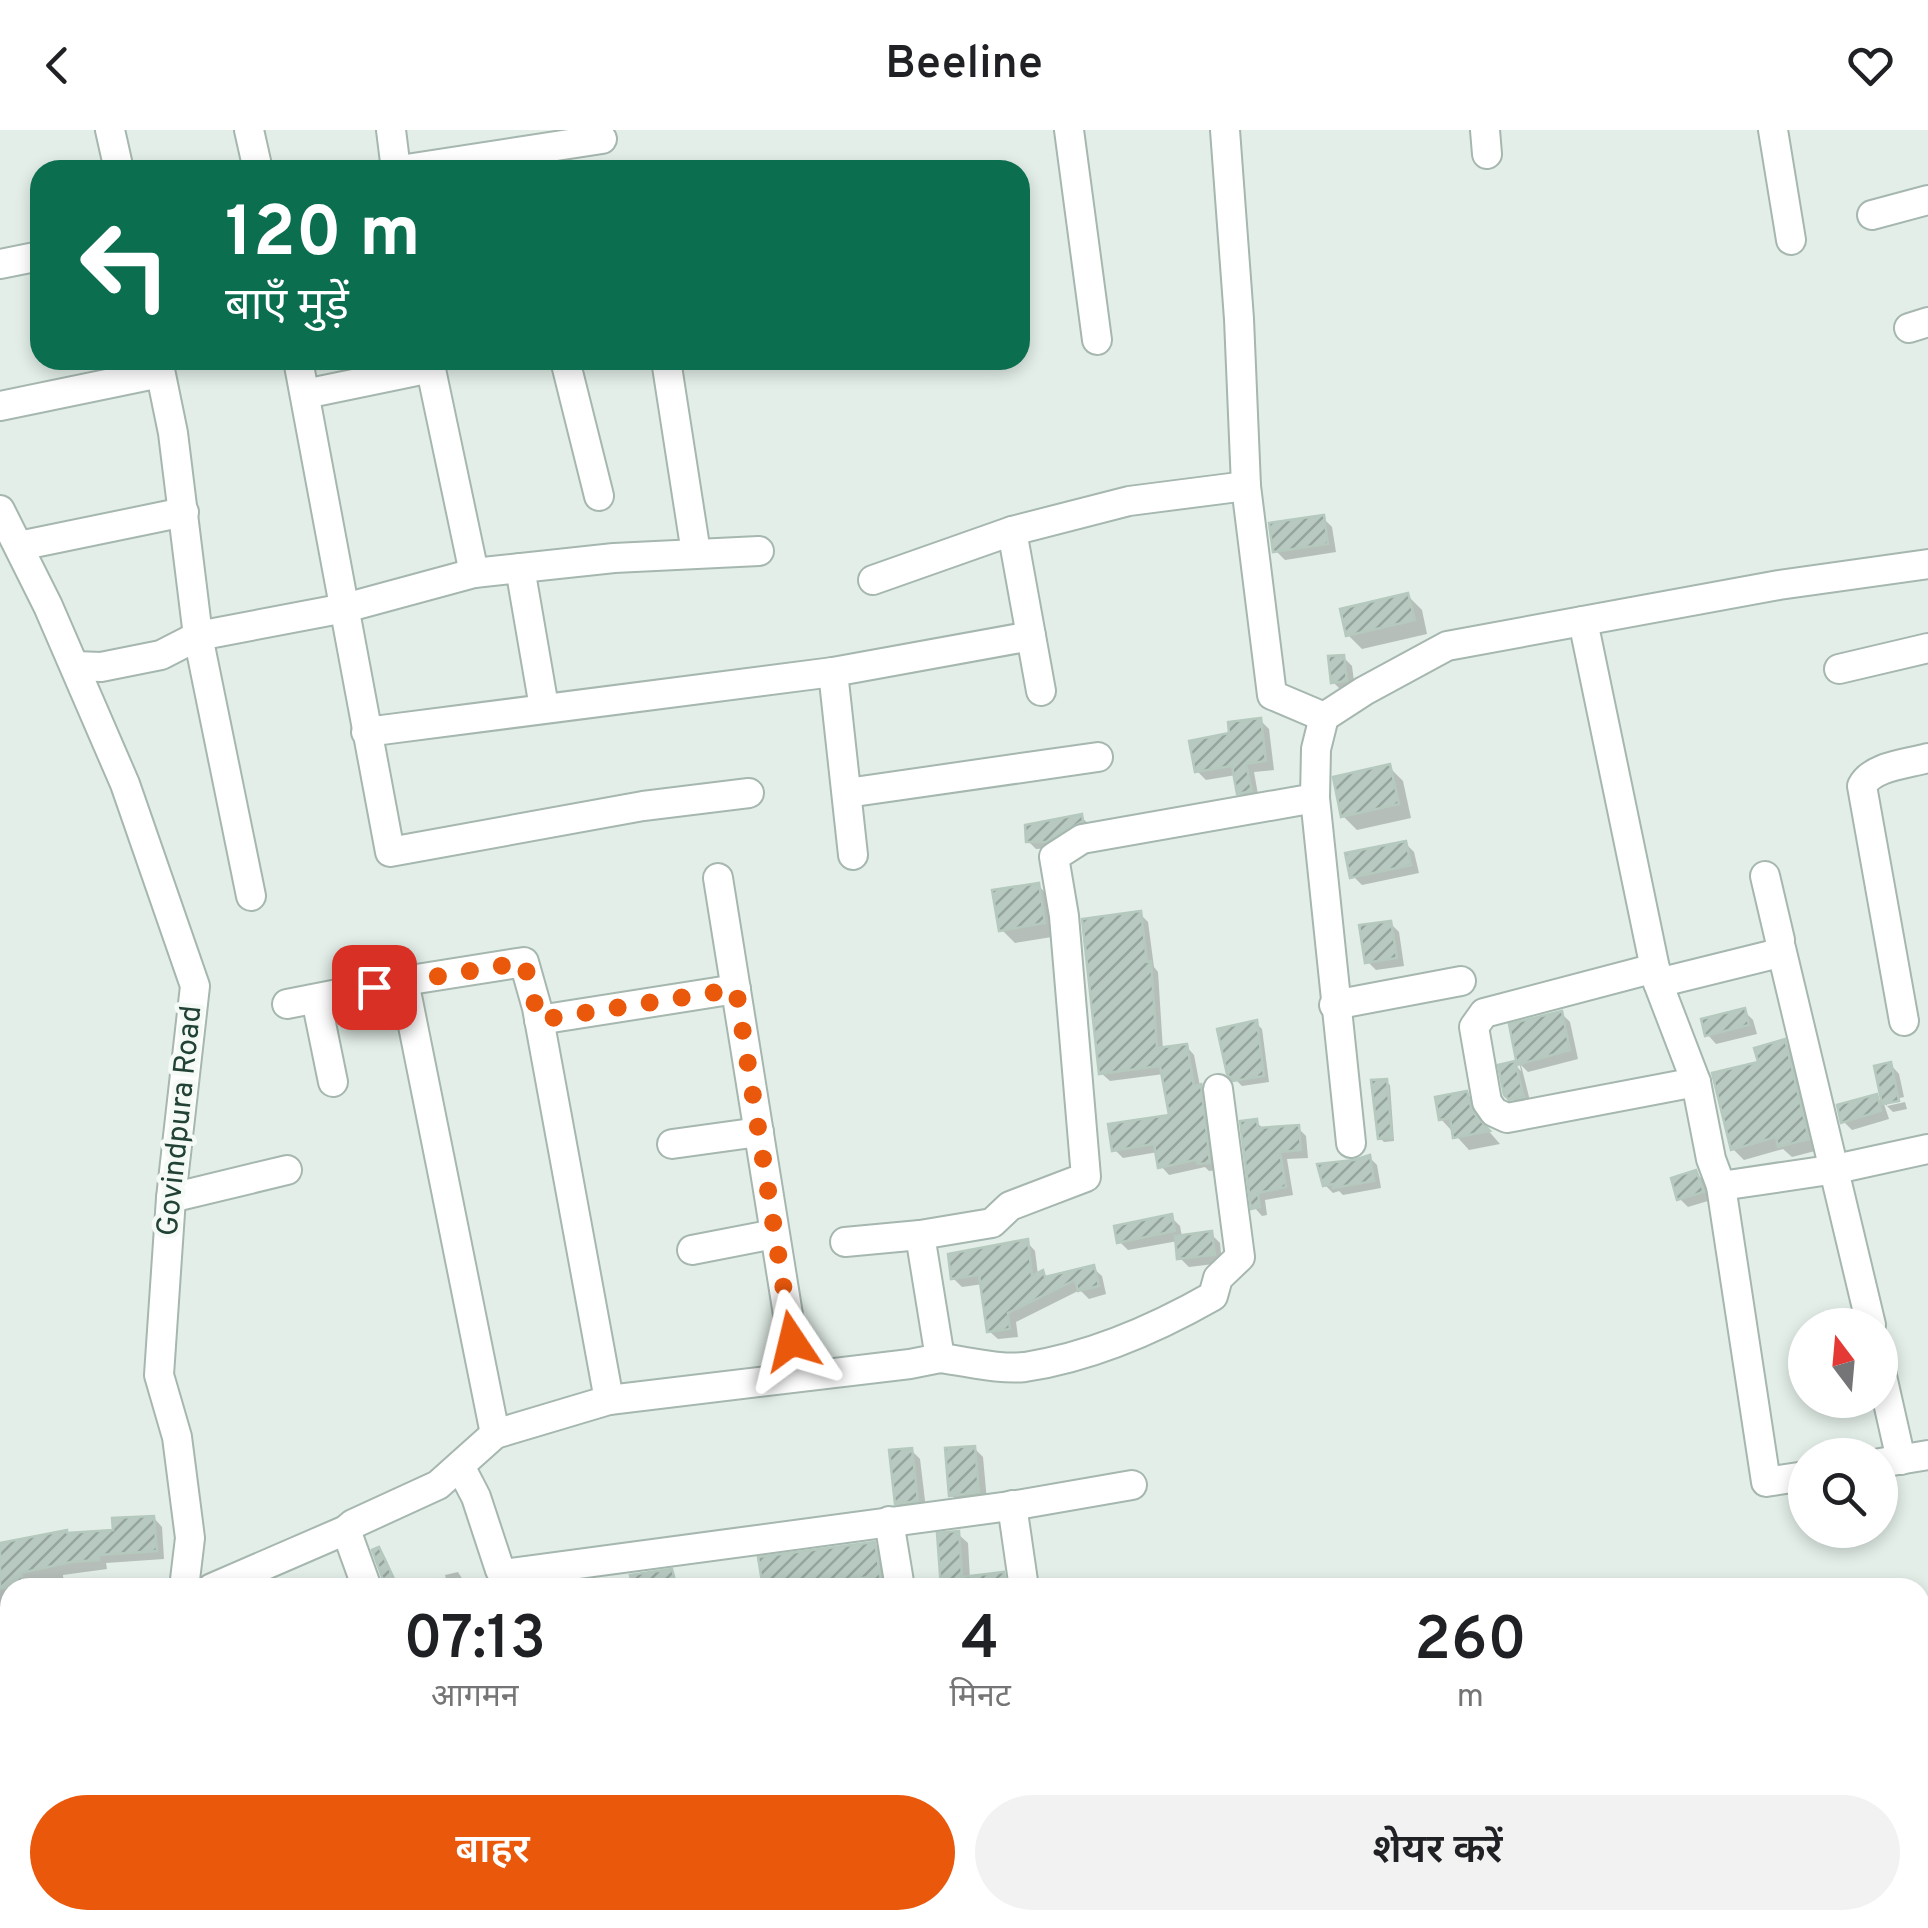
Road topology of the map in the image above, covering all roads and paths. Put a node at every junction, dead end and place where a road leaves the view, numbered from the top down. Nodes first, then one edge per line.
1 (110, 130) edge
2 (249, 130) edge
3 (391, 130) edge
4 (1069, 130) edge
5 (1224, 130) edge
6 (1772, 130) edge
7 (602, 139) dead end
8 (543, 159) edge
9 (117, 160) edge
10 (256, 160) edge
11 (396, 160) edge
12 (1928, 200) edge
13 (1872, 215) dead end
14 (1791, 240) dead end
15 (30, 258) edge
16 (0, 264) edge
17 (1097, 340) dead end
18 (143, 370) edge
19 (160, 370) edge
20 (300, 370) edge
21 (405, 370) edge
22 (431, 370) edge
23 (568, 370) edge
24 (668, 370) edge
25 (305, 394) junction
26 (0, 406) edge
27 (1246, 486) junction
28 (599, 496) dead end
29 (0, 510) edge
30 (184, 512) junction
31 (1012, 531) junction
32 (19, 546) junction
33 (758, 551) dead end
34 (696, 554) junction
35 (1928, 564) edge
36 (520, 568) junction
37 (474, 573) junction
38 (873, 580) dead end
39 (345, 608) junction
40 (1583, 621) junction
41 (198, 636) junction
42 (1031, 636) junction
43 (1928, 648) edge
44 (74, 666) junction
45 (1839, 669) dead end
46 (833, 672) junction
47 (1041, 691) dead end
48 (544, 707) junction
49 (1324, 717) junction
50 (366, 732) junction
51 (1098, 756) dead end
52 (1928, 758) edge
53 (749, 793) dead end
54 (847, 793) junction
55 (1314, 798) junction
56 (853, 855) dead end
57 (1765, 876) dead end
58 (718, 878) dead end
59 (251, 896) dead end
60 (1781, 948) junction
61 (1657, 976) junction
62 (404, 981) junction
63 (1460, 981) dead end
64 (736, 989) junction
65 (316, 999) junction
66 (287, 1004) dead end
67 (1334, 1005) junction
68 (539, 1020) junction
69 (1904, 1021) dead end
70 (333, 1082) dead end
71 (1696, 1082) junction
72 (1218, 1090) dead end
73 (759, 1132) junction
74 (1350, 1143) dead end
75 (672, 1144) dead end
76 (1928, 1150) edge
77 (287, 1170) dead end
78 (1836, 1170) junction
79 (1721, 1186) junction
80 (171, 1198) junction
81 (774, 1234) junction
82 (920, 1236) junction
83 (845, 1242) dead end
84 (692, 1250) dead end
85 (1866, 1308) edge
86 (940, 1358) junction
87 (798, 1377) junction
88 (609, 1400) junction
89 (1893, 1418) edge
90 (495, 1434) junction
91 (1903, 1460) edge
92 (460, 1466) junction
93 (1788, 1479) edge
94 (1132, 1485) dead end
95 (1012, 1505) junction
96 (889, 1521) junction
97 (346, 1530) junction
98 (185, 1578) edge
99 (235, 1578) edge
100 (363, 1578) edge
101 (898, 1578) edge
102 (1023, 1578) edge

1 - 9 street
2 - 10 street
3 - 11 street
4 - 17 street
5 - 27 street
6 - 14 street
7 - 8 street
12 - 13 street
15 - 16 street
18 - 26 street
19 - 30 street
20 - 25 street
21 - 25 street
22 - 37 street
23 - 28 street
24 - 34 street
25 - 39 street
27 - 31 street
27 - 49 street
29 - 32 street, Govindpura Road
30 - 32 street
30 - 41 street
31 - 38 street
31 - 42 street
32 - 44 street, Govindpura Road
33 - 34 street
34 - 36 street
35 - 40 street
36 - 37 street
36 - 48 street
37 - 39 street
39 - 41 street
39 - 50 street
40 - 49 street
40 - 61 street
41 - 44 street
41 - 59 street
42 - 46 street
42 - 47 street
43 - 45 street
44 - 80 street, Govindpura Road
46 - 48 street
46 - 54 street
48 - 50 street
49 - 55 street
50 - 53 street
51 - 54 street
52 - 69 street
54 - 56 street
55 - 67 street
55 - 82 street
57 - 60 street
58 - 64 street
60 - 61 street
60 - 78 street
61 - 71 street
61 - 71 street
62 - 65 street
62 - 68 street
62 - 90 street
63 - 67 street
64 - 68 street
64 - 73 street
65 - 66 street
65 - 70 street
67 - 74 street
68 - 88 street
71 - 79 street
72 - 86 street
73 - 75 street
73 - 81 street
76 - 78 street
77 - 80 street
78 - 79 street
78 - 85 street
79 - 93 street
80 - 98 street, Govindpura Road
81 - 84 street
81 - 87 street
82 - 83 street
82 - 86 street
86 - 87 street
87 - 88 street
88 - 90 street
89 - 91 street
90 - 92 street
92 - 96 street
92 - 97 street
94 - 95 street
95 - 96 street
95 - 102 street
96 - 101 street
97 - 99 street
97 - 100 street

